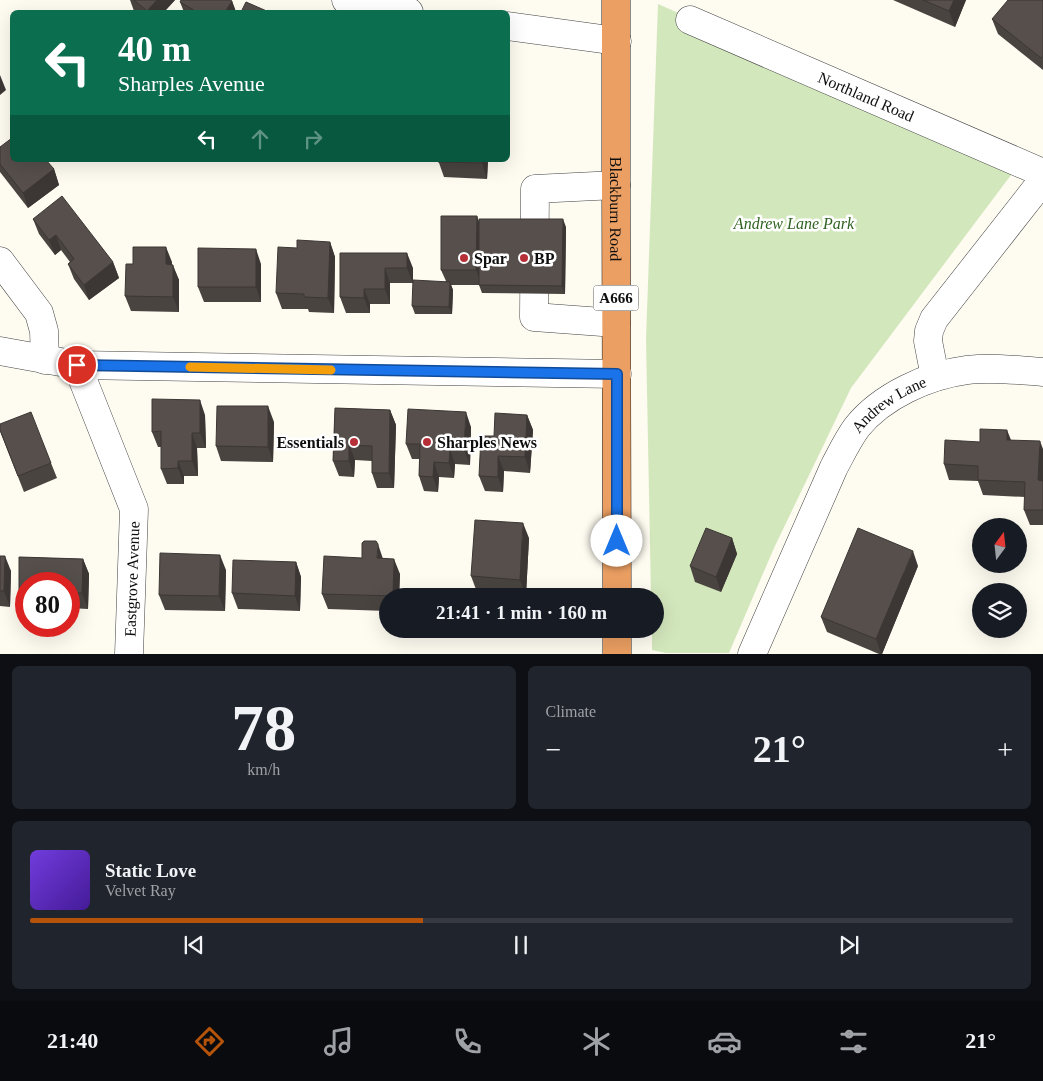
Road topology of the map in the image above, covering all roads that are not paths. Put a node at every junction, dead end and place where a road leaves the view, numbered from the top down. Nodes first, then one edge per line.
1 (346, 0) edge
2 (616, 0) edge
3 (398, 10) edge
4 (690, 20) dead end
5 (510, 26) edge
6 (616, 40) junction
7 (1043, 173) edge
8 (1043, 180) edge
9 (616, 185) junction
10 (0, 261) edge
11 (616, 323) junction
12 (0, 351) edge
13 (45, 360) junction
14 (77, 365) junction
15 (1043, 372) edge
16 (617, 374) junction
17 (935, 377) junction
18 (617, 588) edge
19 (617, 638) edge
20 (129, 654) edge
21 (617, 654) edge
22 (752, 654) edge

1 - 3 street
2 - 6 highway, Blackburn Road / A666
4 - 7 street, Northland Road
5 - 6 street
6 - 9 highway, Blackburn Road / A666
8 - 17 street, Andrew Lane
9 - 11 highway, Blackburn Road / A666
9 - 11 street
10 - 13 street
11 - 16 highway, Blackburn Road / A666
12 - 13 street
13 - 14 street
14 - 16 street
14 - 20 street, Eastgrove Avenue
15 - 17 street
16 - 18 highway, Blackburn Road / A666
17 - 22 street, Andrew Lane
19 - 21 highway

